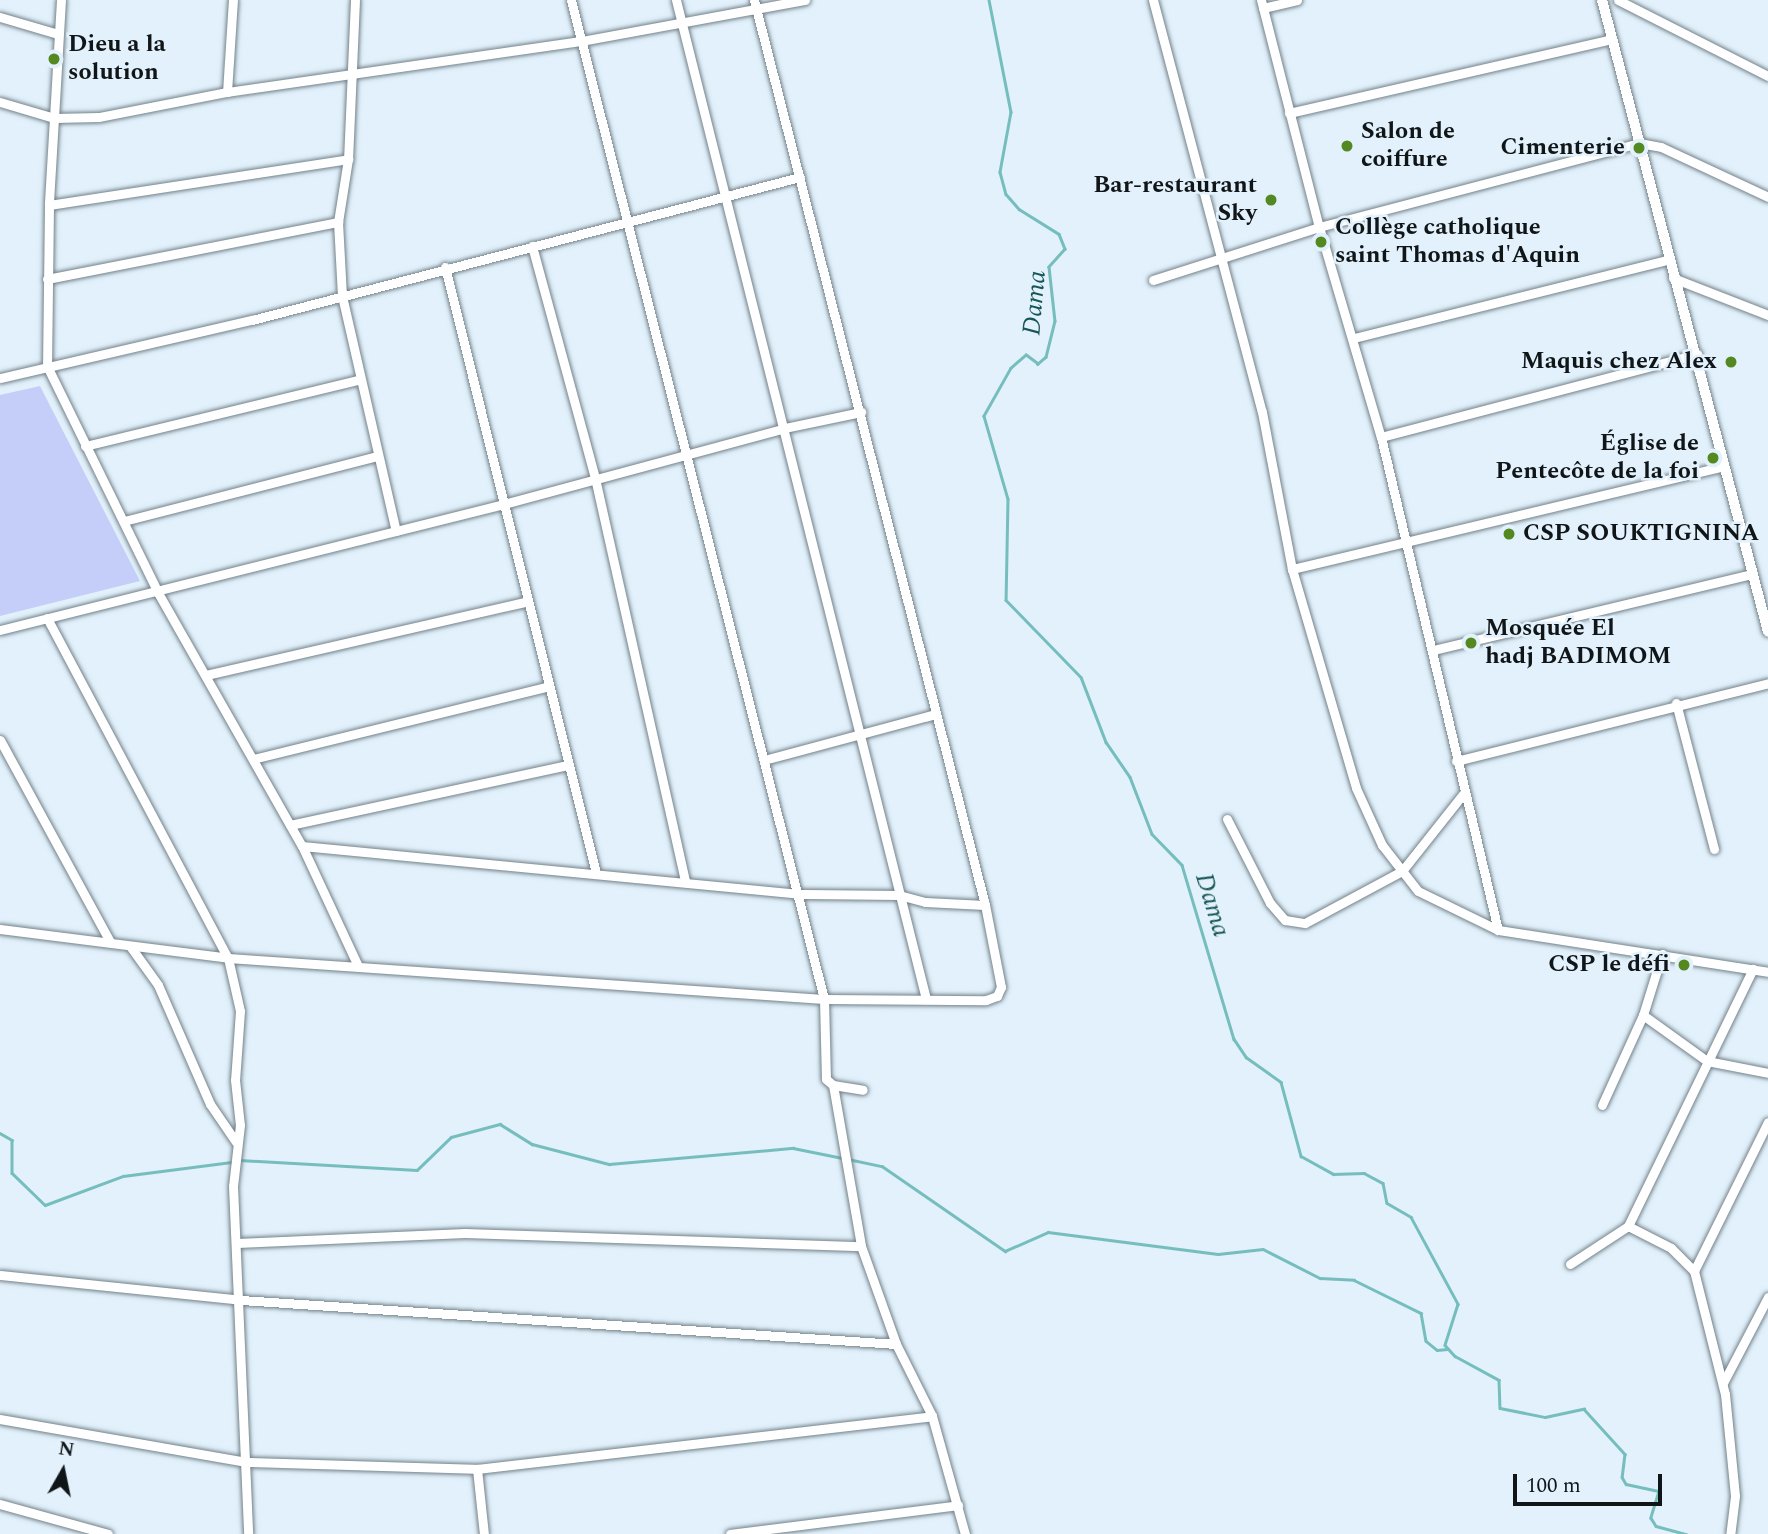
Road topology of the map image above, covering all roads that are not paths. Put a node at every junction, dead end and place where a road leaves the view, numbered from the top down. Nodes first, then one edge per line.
1 (61, 0) edge
2 (233, 0) edge
3 (355, 0) edge
4 (571, 0) edge
5 (676, 0) edge
6 (805, 0) edge
7 (1153, 0) edge
8 (1297, 0) edge
9 (1602, 0) edge
10 (1618, 0) edge
11 (1262, 4) edge
12 (756, 5) edge
13 (0, 17) edge
14 (682, 21) junction
15 (58, 34) junction
16 (1612, 39) junction
17 (581, 41) junction
18 (351, 73) junction
19 (1768, 76) edge
20 (227, 92) junction
21 (0, 102) edge
22 (1289, 113) junction
23 (54, 118) junction
24 (1639, 143) junction
25 (348, 159) junction
26 (800, 177) junction
27 (726, 197) junction
28 (1768, 197) edge
29 (49, 205) junction
30 (627, 221) junction
31 (338, 222) junction
32 (1319, 227) junction
33 (532, 246) junction
34 (1219, 258) junction
35 (1668, 260) junction
36 (445, 267) junction
37 (1673, 278) junction
38 (47, 279) junction
39 (1153, 280) dead end
40 (342, 296) junction
41 (1768, 315) edge
42 (1354, 338) junction
43 (1697, 354) junction
44 (47, 366) junction
45 (0, 378) edge
46 (358, 380) junction
47 (861, 412) junction
48 (785, 428) junction
49 (1381, 437) junction
50 (85, 446) junction
51 (377, 456) junction
52 (686, 456) junction
53 (1723, 466) junction
54 (595, 478) junction
55 (504, 505) junction
56 (124, 521) junction
57 (396, 531) junction
58 (1406, 543) junction
59 (1292, 569) junction
60 (1751, 574) junction
61 (157, 591) junction
62 (525, 601) junction
63 (47, 618) junction
64 (0, 630) edge
65 (1768, 632) edge
66 (1433, 650) junction
67 (206, 675) junction
68 (1768, 683) edge
69 (547, 687) junction
70 (1676, 704) junction
71 (936, 715) junction
72 (859, 737) junction
73 (0, 740) edge
74 (253, 759) junction
75 (764, 760) junction
76 (1456, 761) junction
77 (568, 765) junction
78 (1463, 794) junction
79 (1227, 819) dead end
80 (290, 825) junction
81 (302, 846) junction
82 (1714, 849) dead end
83 (1402, 871) junction
84 (596, 873) junction
85 (685, 882) junction
86 (797, 894) junction
87 (899, 895) junction
88 (985, 905) junction
89 (0, 929) edge
90 (1498, 930) junction
91 (110, 943) junction
92 (130, 946) junction
93 (1662, 954) junction
94 (228, 958) junction
95 (358, 965) junction
96 (1753, 969) junction
97 (1768, 972) edge
98 (824, 999) junction
99 (926, 999) junction
100 (1643, 1015) junction
101 (1707, 1061) junction
102 (1768, 1073) edge
103 (833, 1085) junction
104 (863, 1090) dead end
105 (1602, 1105) dead end
106 (1768, 1122) edge
107 (236, 1142) junction
108 (1628, 1226) junction
109 (237, 1243) junction
110 (861, 1246) junction
111 (1570, 1264) dead end
112 (1694, 1271) junction
113 (0, 1275) edge
114 (1768, 1297) edge
115 (241, 1300) junction
116 (896, 1343) junction
117 (1723, 1382) junction
118 (932, 1416) junction
119 (0, 1419) edge
120 (246, 1462) junction
121 (477, 1469) junction
122 (0, 1504) edge
123 (958, 1505) junction
124 (108, 1534) edge
125 (248, 1534) edge
126 (484, 1534) edge
127 (730, 1534) edge
128 (965, 1534) edge
129 (1730, 1534) edge

1 - 15 street
2 - 20 street
3 - 18 street
4 - 17 street
5 - 14 street
6 - 12 street
7 - 34 street
8 - 11 street
9 - 16 street
10 - 19 street
11 - 22 street
12 - 14 street
12 - 26 street
13 - 15 street
14 - 17 street
14 - 27 street
15 - 23 street
16 - 22 street
16 - 24 street
17 - 18 street
17 - 30 street
18 - 20 street
18 - 25 street
20 - 23 street
21 - 23 street
22 - 32 street
23 - 29 street
24 - 28 street
24 - 32 street
24 - 35 street
25 - 29 street
25 - 31 street
26 - 27 street
26 - 47 street
27 - 30 street
27 - 48 street
29 - 38 street
30 - 33 street
30 - 52 street
31 - 38 street
31 - 40 street
32 - 34 street
32 - 42 street
33 - 36 street
33 - 54 street
34 - 39 street
34 - 59 street
35 - 37 street
35 - 42 street
36 - 40 street
36 - 55 street
37 - 41 street
37 - 43 street
38 - 44 street
40 - 44 street
40 - 46 street
42 - 49 street
43 - 49 street
43 - 53 street
44 - 45 street
44 - 50 street
46 - 50 street
46 - 51 street
47 - 48 street
47 - 71 street
48 - 52 street
48 - 72 street
49 - 58 street
50 - 56 street
51 - 56 street
51 - 57 street
52 - 54 street
52 - 75 street
53 - 58 street
53 - 60 street
54 - 55 street
54 - 85 street
55 - 57 street
55 - 62 street
56 - 61 street
57 - 61 street
58 - 59 street
58 - 66 street
59 - 83 street
60 - 65 street
60 - 66 street
61 - 63 street
61 - 67 street
62 - 67 street
62 - 69 street
63 - 64 street
63 - 94 street
66 - 76 street
67 - 74 street
68 - 70 street
69 - 74 street
69 - 77 street
70 - 76 street
70 - 82 street
71 - 72 street
71 - 88 street
72 - 75 street
72 - 87 street
73 - 91 street
74 - 80 street
75 - 86 street
76 - 78 street
77 - 80 street
77 - 84 street
78 - 83 street
78 - 90 street
79 - 83 street
80 - 81 street
81 - 84 street
81 - 95 street
83 - 90 street
84 - 85 street
85 - 86 street
86 - 87 street
86 - 98 street
87 - 88 street
87 - 99 street
88 - 99 street
89 - 91 street
90 - 93 street
91 - 92 street
92 - 94 street
92 - 107 street
93 - 96 street
93 - 100 street
94 - 95 street
94 - 107 street
95 - 98 street
96 - 97 street
96 - 101 street
98 - 99 street
98 - 103 street
100 - 101 street
100 - 105 street
101 - 102 street
101 - 108 street
103 - 104 street
103 - 110 street
106 - 112 street
107 - 109 street
108 - 111 street
108 - 112 street
109 - 110 street
109 - 115 street
110 - 116 street
112 - 117 street
113 - 115 street
114 - 117 street
115 - 116 street
115 - 120 street
116 - 118 street
117 - 129 street
118 - 121 street
118 - 123 street
119 - 120 street
120 - 121 street
120 - 125 street
121 - 126 street
122 - 124 street
123 - 127 street
123 - 128 street

